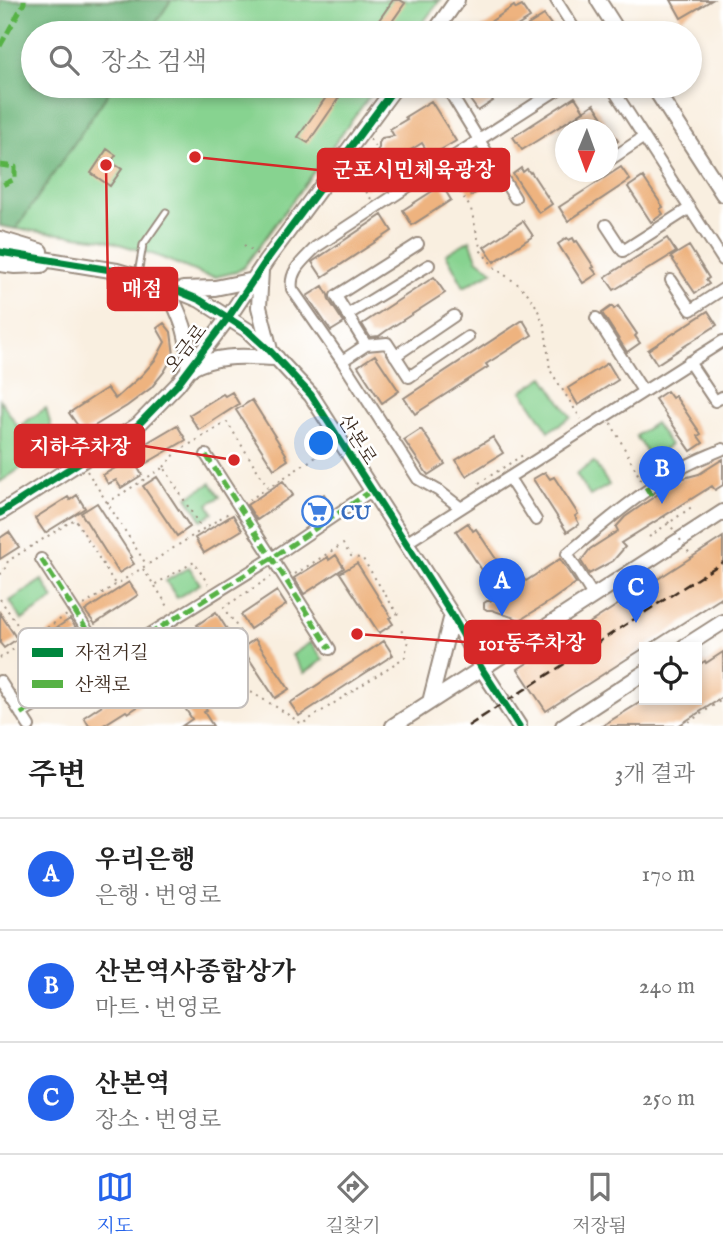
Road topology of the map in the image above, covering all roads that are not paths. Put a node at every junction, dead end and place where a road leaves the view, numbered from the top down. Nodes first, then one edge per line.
1 (457, 0) edge
2 (556, 0) edge
3 (598, 0) edge
4 (442, 21) edge
5 (569, 21) edge
6 (612, 21) edge
7 (387, 98) edge
8 (453, 98) edge
9 (542, 98) edge
10 (619, 98) edge
11 (661, 98) edge
12 (644, 137) junction
13 (479, 140) junction
14 (618, 154) edge
15 (723, 194) edge
16 (516, 198) dead end
17 (690, 208) junction
18 (166, 212) dead end
19 (607, 225) dead end
20 (0, 239) edge
21 (418, 244) dead end
22 (0, 252) edge
23 (723, 260) edge
24 (0, 264) edge
25 (85, 265) junction
26 (429, 265) dead end
27 (260, 270) junction
28 (138, 277) junction
29 (671, 280) dead end
30 (171, 288) junction
31 (723, 289) edge
32 (347, 315) junction
33 (454, 316) dead end
34 (228, 318) junction
35 (596, 318) dead end
36 (468, 337) dead end
37 (723, 341) edge
38 (366, 345) junction
39 (273, 355) junction
40 (395, 356) junction
41 (342, 361) junction
42 (690, 362) junction
43 (188, 370) junction
44 (643, 391) junction
45 (723, 398) edge
46 (723, 449) edge
47 (206, 455) dead end
48 (509, 478) junction
49 (371, 491) junction
50 (461, 508) junction
51 (723, 512) edge
52 (0, 513) edge
53 (536, 520) dead end
54 (406, 543) junction
55 (272, 558) junction
56 (41, 559) dead end
57 (593, 597) junction
58 (452, 615) junction
59 (723, 622) edge
60 (86, 628) edge
61 (160, 628) edge
62 (692, 642) edge
63 (330, 649) dead end
64 (482, 669) junction
65 (639, 676) edge
66 (0, 681) edge
67 (609, 696) junction
68 (433, 707) junction
69 (31, 708) edge
70 (21, 714) junction
71 (29, 726) edge
72 (393, 726) edge
73 (519, 726) edge
74 (564, 726) edge
75 (585, 726) edge

1 - 4 street
2 - 5 street
3 - 6 street
7 - 27 street, 오금로
8 - 13 street
9 - 13 street
10 - 12 street
11 - 15 street
12 - 14 street
12 - 17 street
13 - 16 street
13 - 41 street
17 - 19 street
17 - 23 street
18 - 28 lane
20 - 25 street, 산본로
21 - 32 street
22 - 25 street, 산본로
24 - 25 street, 산본로
25 - 28 street, 산본로
26 - 32 street
27 - 30 street
27 - 34 street, 오금로
27 - 39 street
28 - 30 street, 산본로
29 - 31 street
30 - 34 street, 산본로
30 - 43 street
32 - 38 street
33 - 40 street
34 - 39 street, 산본로
34 - 43 street, 오금로
35 - 44 street
36 - 40 street
37 - 42 street
38 - 40 street
38 - 41 street
39 - 43 street
39 - 49 street, 산본로
41 - 50 street
42 - 44 street
42 - 45 street
43 - 52 street, 오금로
44 - 48 street
46 - 57 street
47 - 55 street
48 - 50 street
48 - 53 street
49 - 54 street, 산본로
49 - 55 street
50 - 54 street
51 - 57 street
54 - 58 street, 산본로
55 - 61 street
55 - 63 street
56 - 60 street
57 - 64 street
58 - 64 street, 산본로
58 - 68 street
59 - 62 street
64 - 68 street
64 - 73 street, 산본로
65 - 67 street
66 - 70 street
67 - 74 street
67 - 75 street
68 - 72 street
69 - 70 street
70 - 71 street

